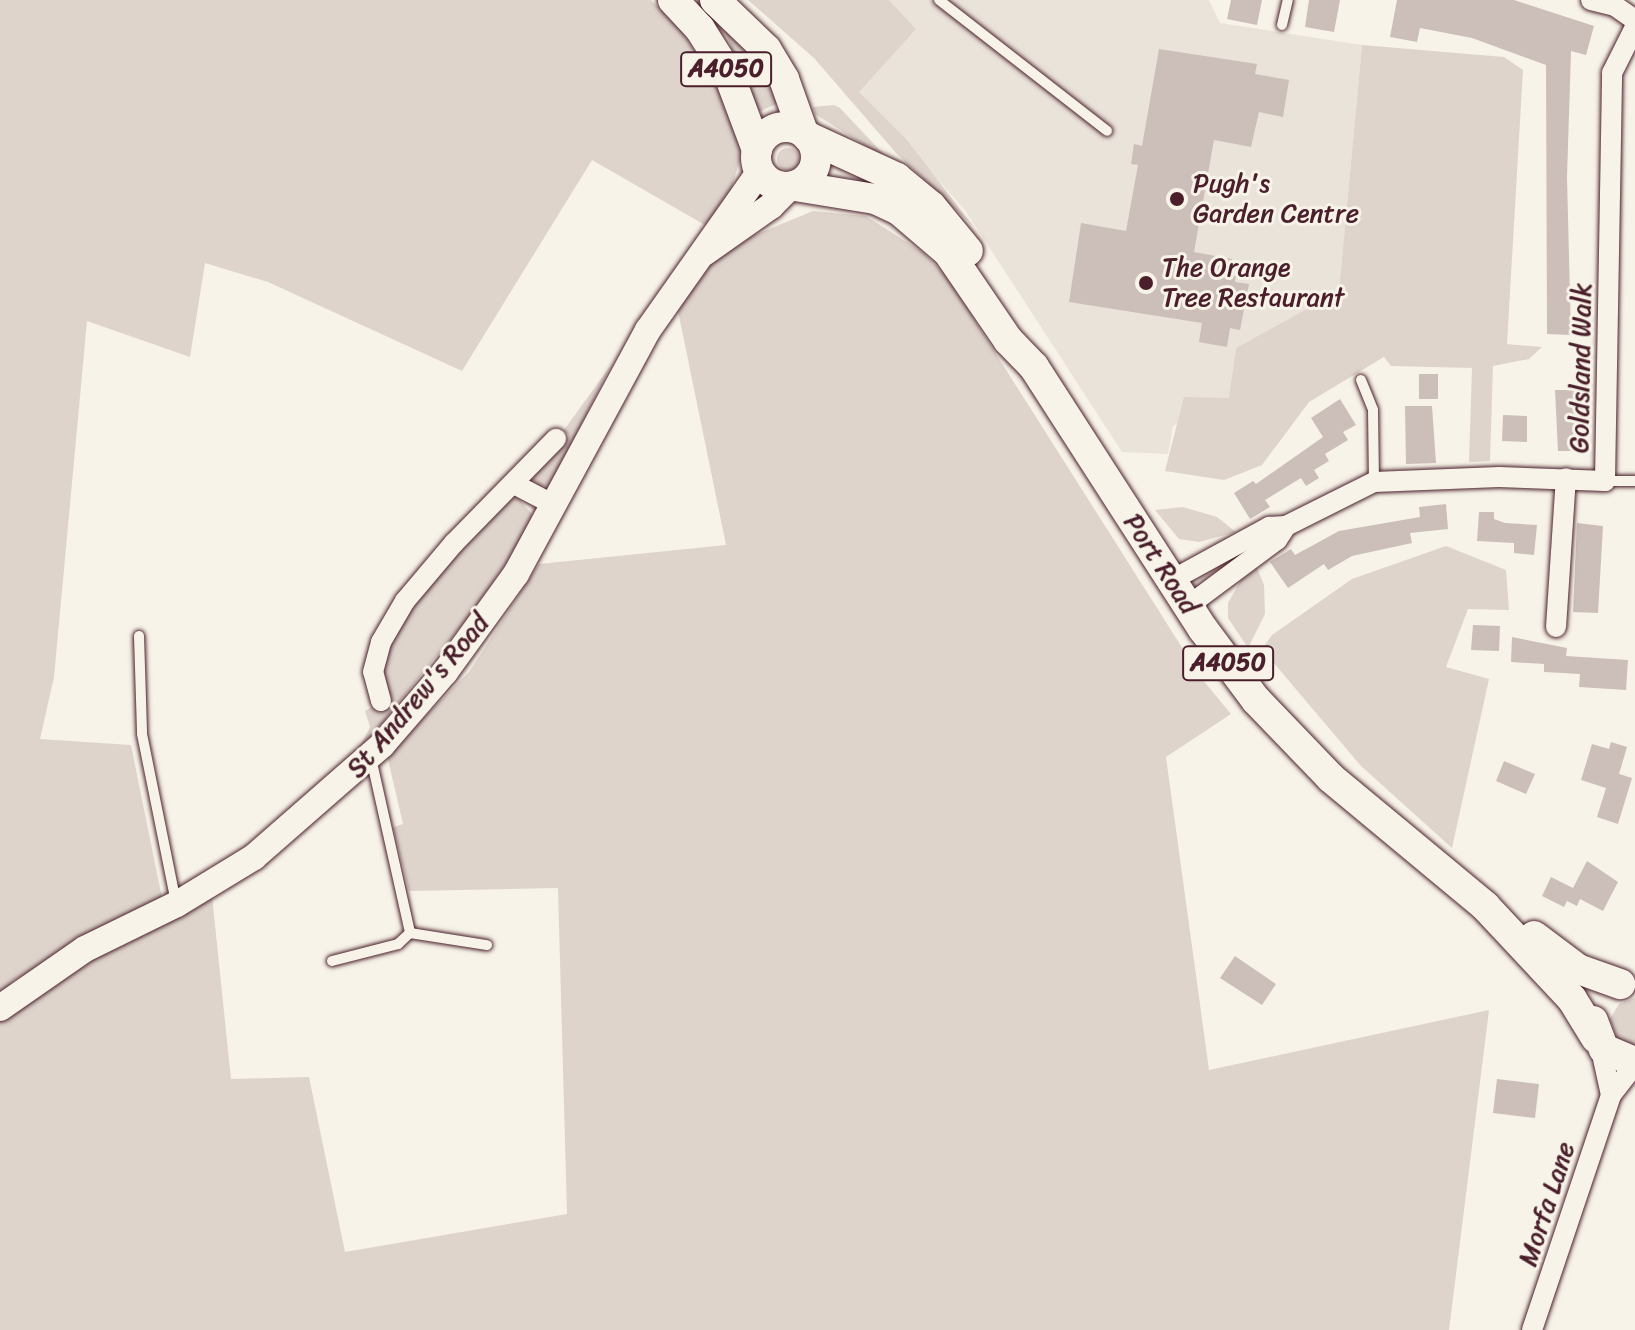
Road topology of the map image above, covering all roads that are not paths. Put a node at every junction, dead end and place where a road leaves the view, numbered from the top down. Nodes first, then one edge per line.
1 (673, 0) edge
2 (716, 0) edge
3 (939, 0) edge
4 (1288, 0) edge
5 (1591, 0) edge
6 (1635, 20) edge
7 (1282, 25) dead end
8 (1635, 27) edge
9 (729, 75) junction
10 (1107, 131) dead end
11 (806, 134) junction
12 (759, 160) junction
13 (792, 186) junction
14 (701, 255) junction
15 (1034, 367) junction
16 (1361, 380) dead end
17 (556, 439) dead end
18 (1566, 478) junction
19 (1605, 481) junction
20 (1635, 481) edge
21 (1374, 482) junction
22 (514, 484) junction
23 (556, 506) junction
24 (1286, 526) junction
25 (1172, 580) junction
26 (1188, 606) junction
27 (1556, 627) dead end
28 (139, 636) dead end
29 (381, 701) dead end
30 (371, 757) junction
31 (177, 904) junction
32 (1485, 906) junction
33 (410, 933) junction
34 (487, 945) dead end
35 (332, 961) dead end
36 (1631, 982) edge
37 (0, 1008) edge
38 (1598, 1041) junction
39 (1635, 1063) edge
40 (1611, 1095) junction
41 (1532, 1330) edge

1 - 9 main road, A4050
2 - 9 street
2 - 11 main road, A4050
3 - 10 lane
4 - 7 lane
5 - 6 street
8 - 19 street, Goldsland Walk
9 - 12 main road, A4050
11 - 12 main road
11 - 13 main road
11 - 15 main road, Port Road / A4050
12 - 13 main road
12 - 14 street, St Andrew's Road
13 - 14 street, St Andrew's Road
13 - 15 main road, Port Road / A4050
14 - 23 street, St Andrew's Road
15 - 25 main road, Port Road / A4050
16 - 21 lane
17 - 22 street
18 - 19 street, Goldsland Walk
18 - 21 street, Goldsland Walk
18 - 27 street
19 - 20 lane
21 - 24 street, Goldsland Walk
22 - 23 street
22 - 29 street
23 - 30 street, St Andrew's Road
24 - 25 street, Goldsland Walk
24 - 26 street, Goldsland Walk
25 - 26 main road, Port Road / A4050
26 - 32 main road, Port Road / A4050
28 - 31 lane
30 - 31 street, St Andrew's Road
30 - 33 lane
31 - 37 street, St Andrew's Road
32 - 36 main road, Port Road / A4050
32 - 38 main road, Port Road / A4050
33 - 34 lane
33 - 35 lane
36 - 38 main road, Port Road / A4050
38 - 39 main road
38 - 40 street
39 - 40 street, Morfa Lane
40 - 41 street, Morfa Lane

